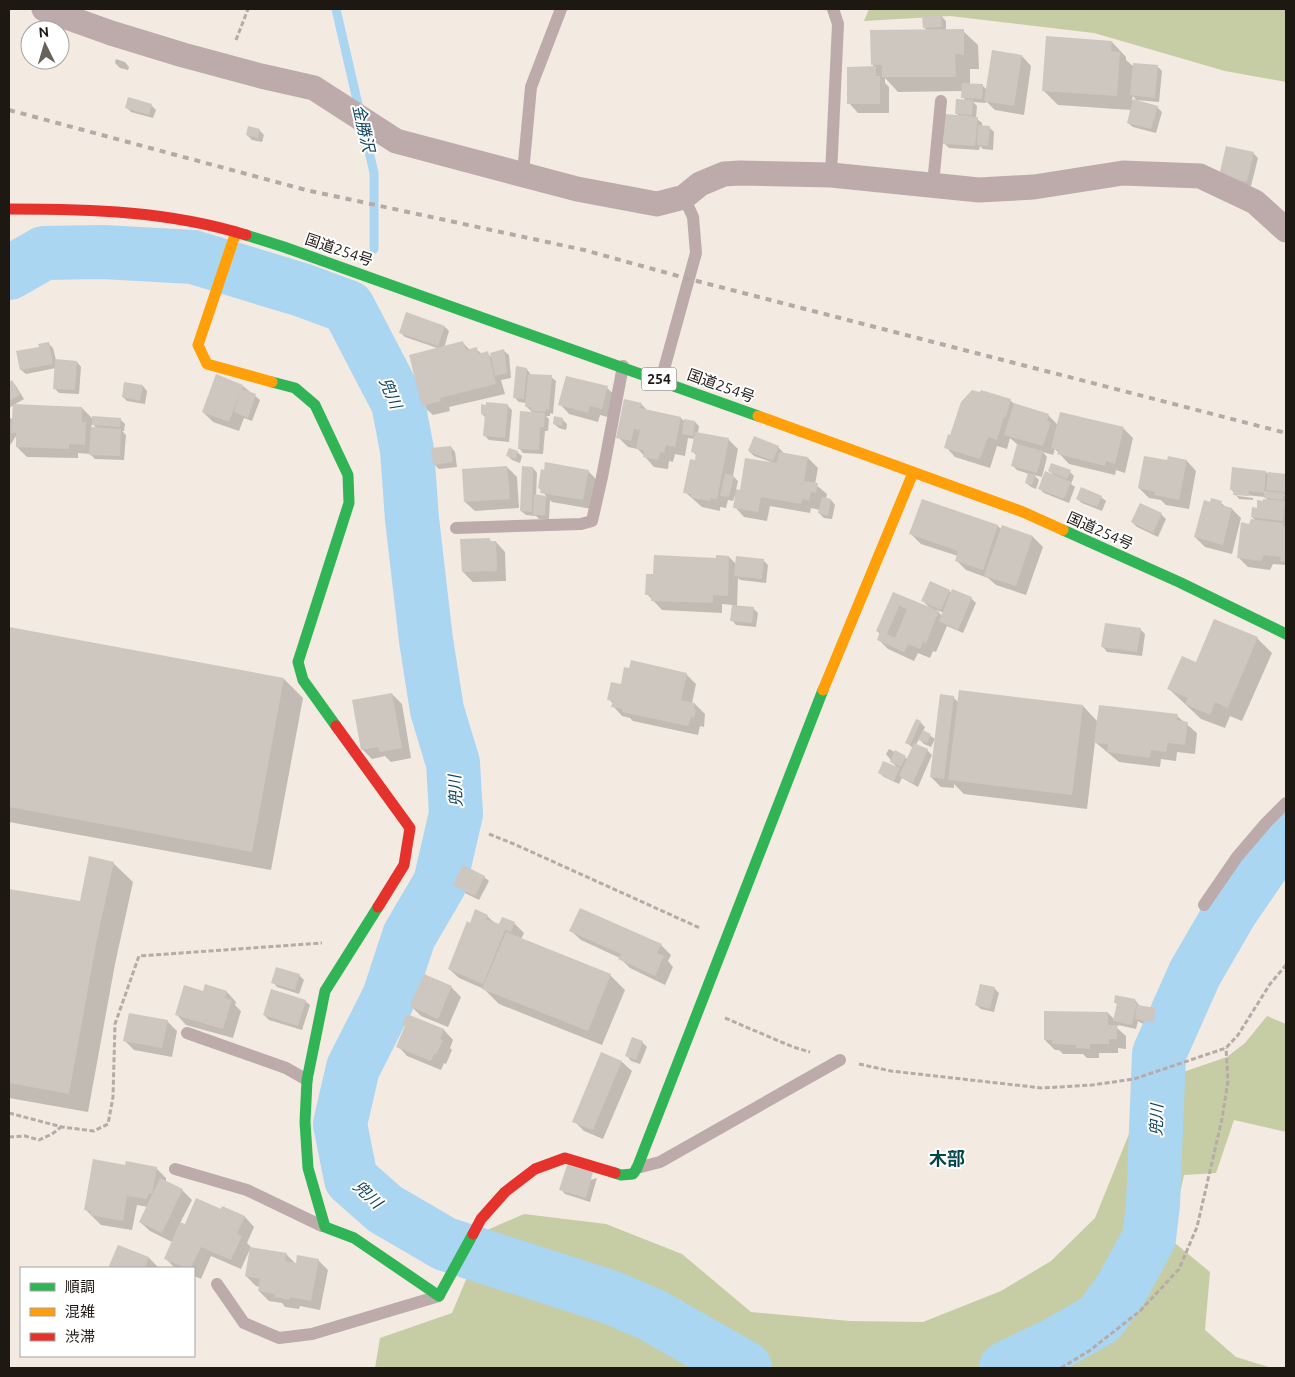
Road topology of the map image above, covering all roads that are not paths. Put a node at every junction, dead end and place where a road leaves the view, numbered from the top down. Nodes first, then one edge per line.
1 (44, 9) edge
2 (561, 9) edge
3 (833, 9) edge
4 (941, 100) dead end
5 (523, 173) junction
6 (831, 175) junction
7 (933, 184) junction
8 (684, 197) junction
9 (9, 209) edge
10 (1286, 230) edge
11 (236, 232) junction
12 (623, 366) junction
13 (661, 380) junction
14 (913, 473) junction
15 (456, 528) dead end
16 (1286, 634) edge
17 (1286, 803) edge
18 (1204, 905) dead end
19 (187, 1032) dead end
20 (840, 1060) road end
21 (307, 1080) junction
22 (638, 1168) junction
23 (174, 1169) dead end
24 (325, 1227) junction
25 (217, 1284) dead end
26 (439, 1296) junction

1 - 5 street
2 - 5 lane
3 - 6 lane
4 - 7 lane
5 - 8 street
6 - 7 street
6 - 8 street
7 - 10 street
8 - 13 lane
9 - 11 main road, 国道254号 / 254
11 - 12 main road, 国道254号 / 254
11 - 21 main road
12 - 13 main road, 国道254号 / 254
12 - 15 lane
13 - 14 main road, 国道254号 / 254
14 - 16 main road, 国道254号 / 254
14 - 22 main road
17 - 18 lane
19 - 21 lane
20 - 22 lane
21 - 24 main road
22 - 26 main road
23 - 24 lane
24 - 26 main road
25 - 26 lane

